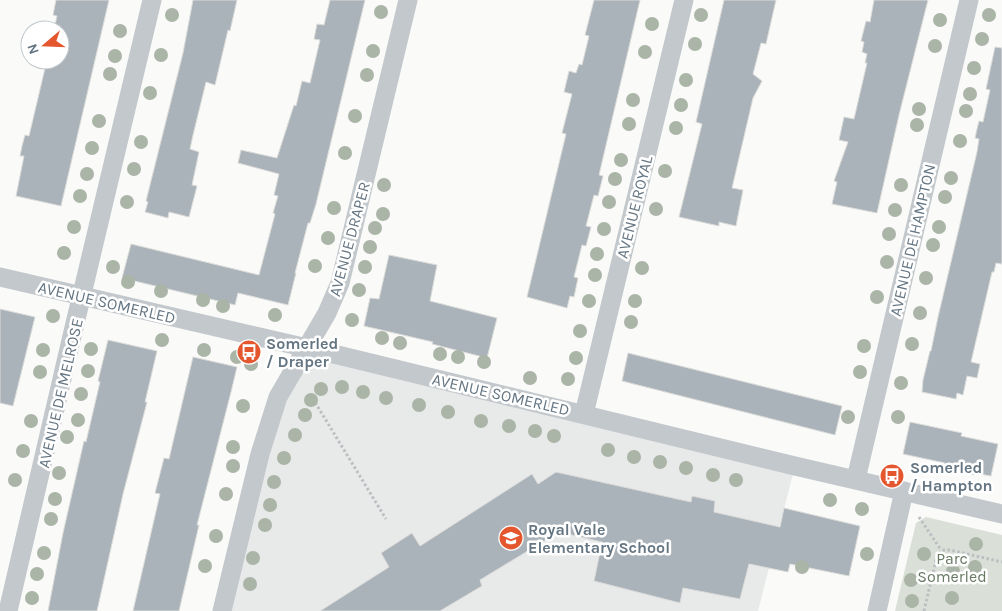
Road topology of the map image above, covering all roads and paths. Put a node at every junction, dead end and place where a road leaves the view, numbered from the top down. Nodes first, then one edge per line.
1 (152, 0) edge
2 (408, 0) edge
3 (684, 0) edge
4 (969, 0) edge
5 (0, 277) edge
6 (82, 296) junction
7 (307, 348) junction
8 (310, 394) dead end
9 (584, 414) junction
10 (856, 479) junction
11 (904, 492) junction
12 (1002, 514) edge
13 (919, 517) dead end
14 (386, 519) dead end
15 (941, 550) junction
16 (1002, 562) edge
17 (8, 611) edge
18 (222, 611) edge
19 (877, 611) edge
20 (924, 611) edge

1 - 6 street, AVENUE DE MELROSE
2 - 7 street, AVENUE DRAPER
3 - 9 street, AVENUE ROYAL
4 - 10 street, AVENUE DE HAMPTON
5 - 6 street, AVENUE SOMERLED
6 - 7 street, AVENUE SOMERLED
6 - 17 street, AVENUE DE MELROSE
7 - 9 street, AVENUE SOMERLED
7 - 18 street, AVENUE DRAPER
8 - 14 path
9 - 10 street, AVENUE SOMERLED
10 - 11 street, AVENUE SOMERLED
11 - 12 street, AVENUE SOMERLED
11 - 19 street
13 - 15 path
15 - 16 path
15 - 20 path

